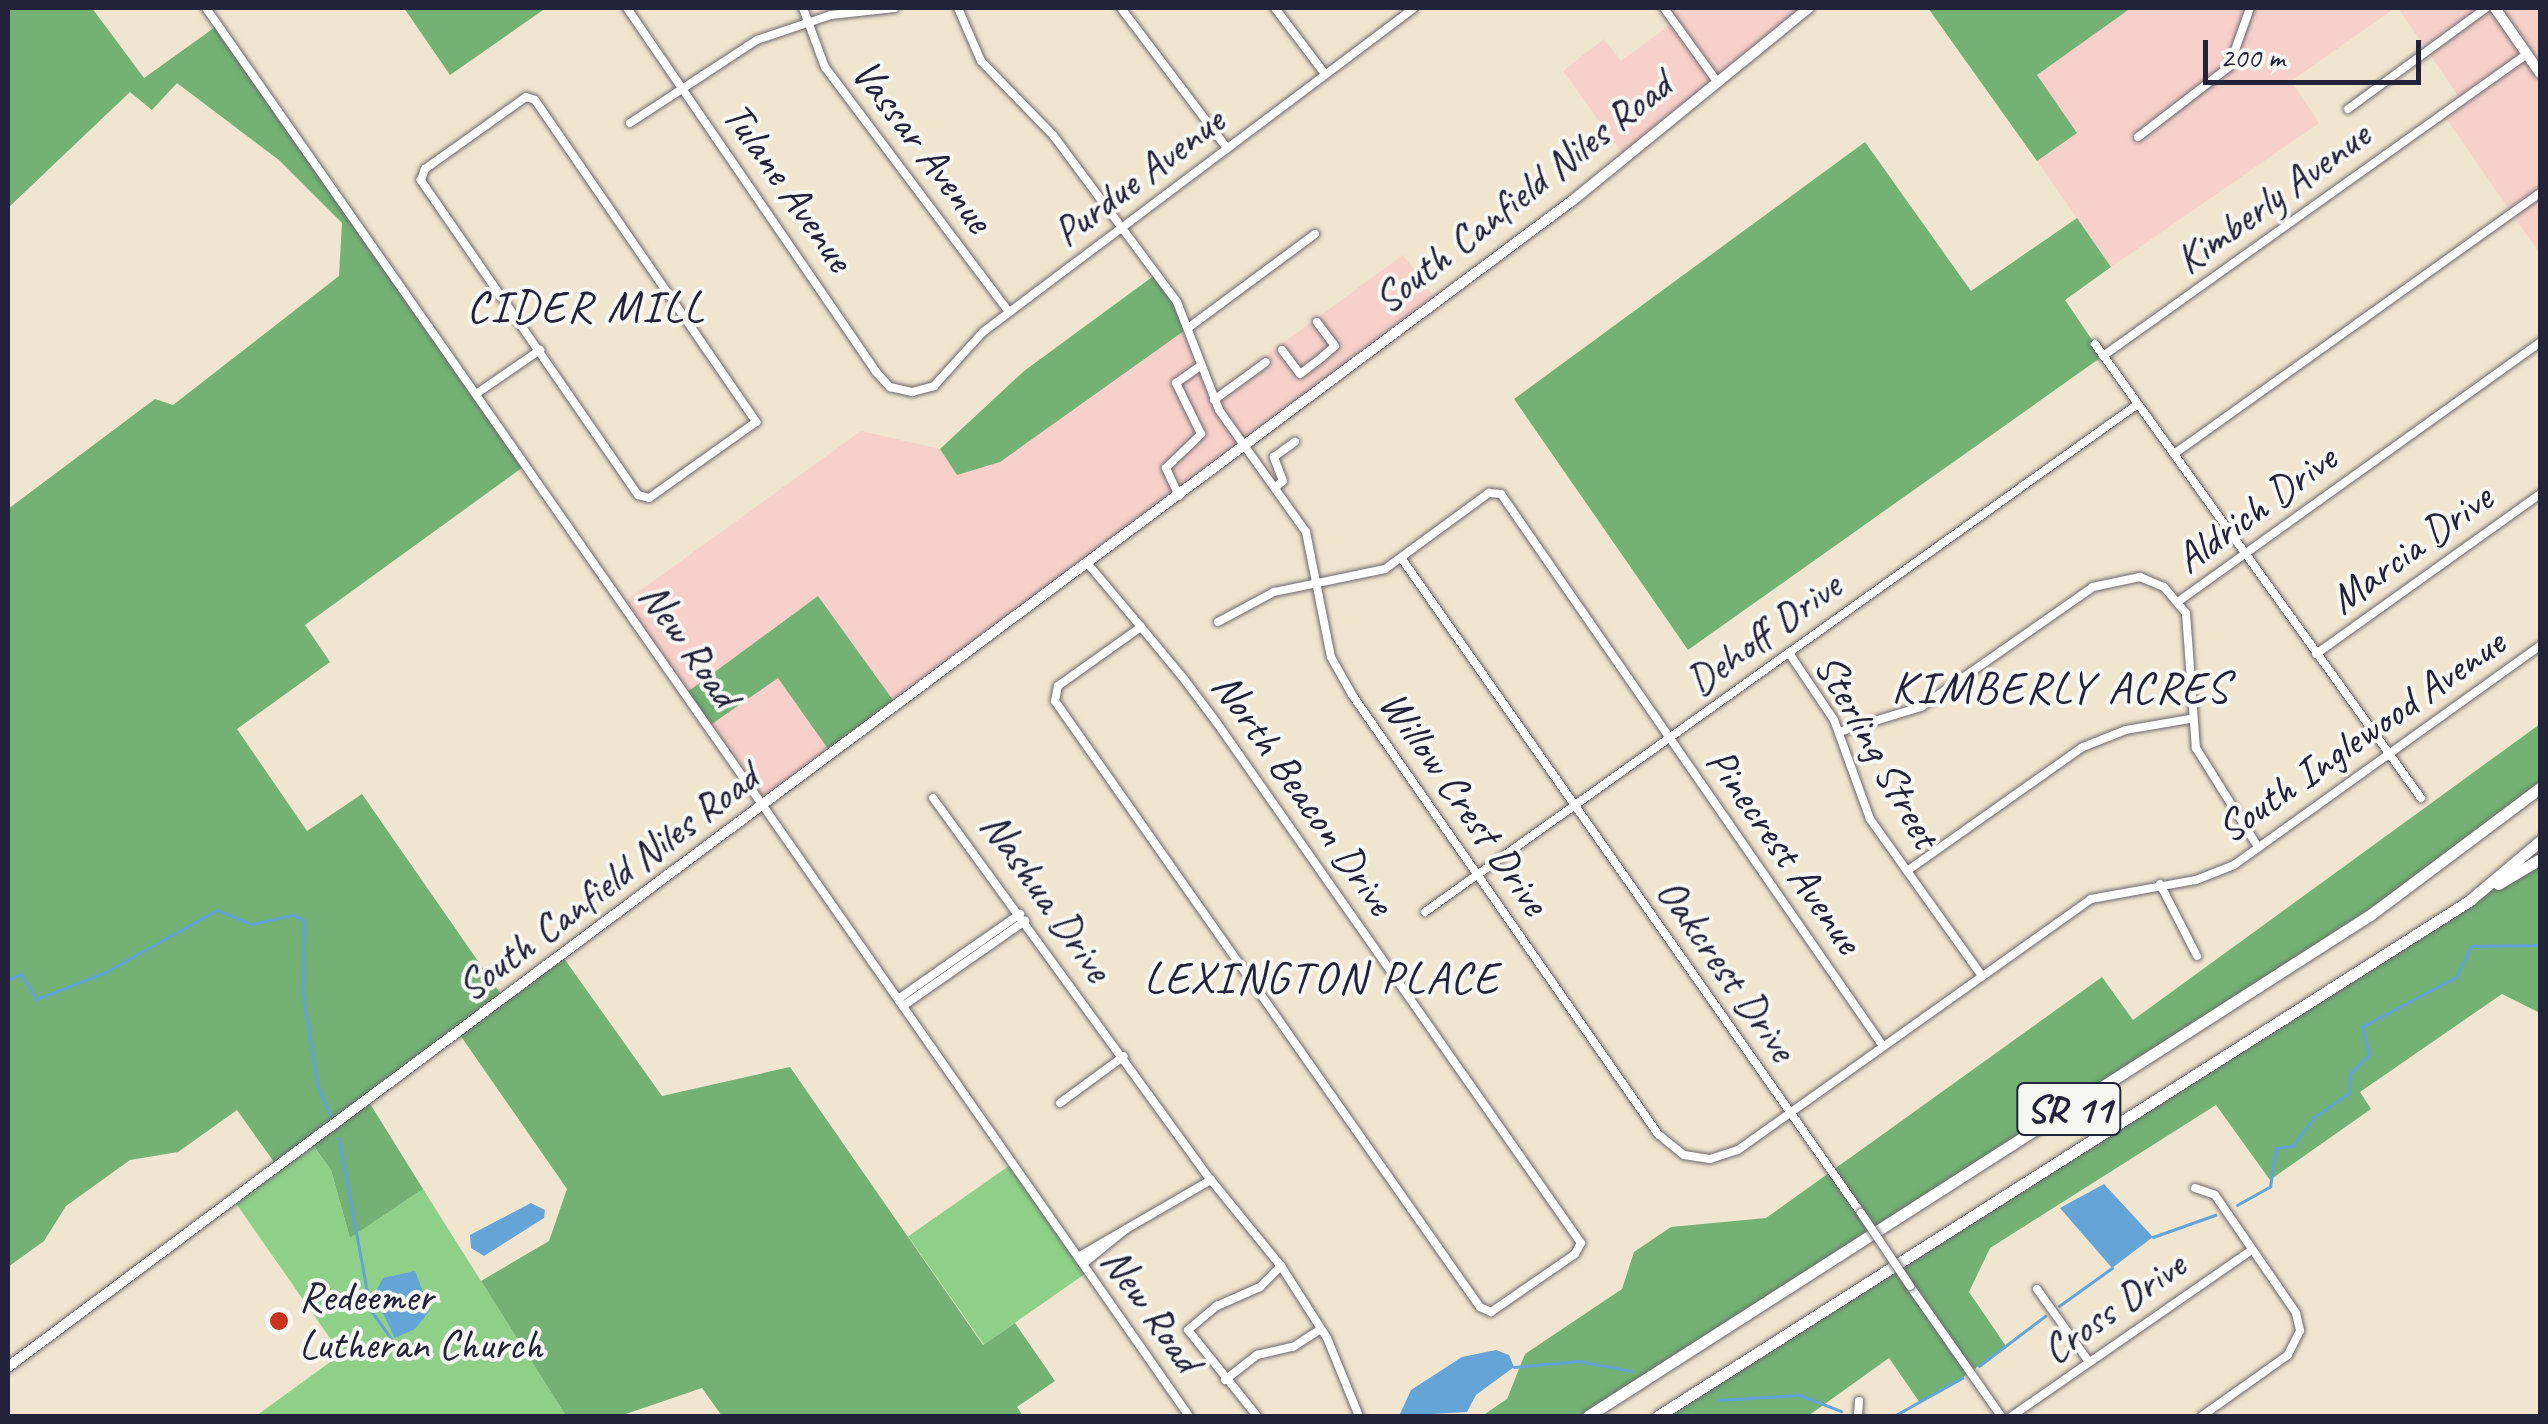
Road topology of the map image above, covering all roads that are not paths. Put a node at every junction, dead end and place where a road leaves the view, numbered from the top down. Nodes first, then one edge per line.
1 (206, 8) edge
2 (626, 8) edge
3 (803, 8) edge
4 (895, 8) edge
5 (958, 8) edge
6 (1121, 8) edge
7 (1275, 8) edge
8 (1414, 8) edge
9 (1664, 8) edge
10 (1810, 8) edge
11 (2250, 8) edge
12 (2486, 8) edge
13 (2495, 8) edge
14 (807, 22) junction
15 (2527, 54) junction
16 (2540, 73) edge
17 (1325, 74) junction
18 (1718, 83) junction
19 (682, 87) junction
20 (2348, 109) dead end
21 (630, 123) dead end
22 (2138, 137) dead end
23 (1227, 148) junction
24 (2540, 193) edge
25 (1123, 226) junction
26 (1316, 234) dead end
27 (1009, 312) junction
28 (1318, 322) dead end
29 (1188, 328) junction
30 (2540, 343) edge
31 (2096, 344) dead end
32 (540, 350) junction
33 (1282, 350) dead end
34 (2103, 356) junction
35 (1321, 358) junction
36 (1266, 362) dead end
37 (1200, 366) junction
38 (1335, 378) junction
39 (905, 392) joint
40 (476, 394) junction
41 (1214, 400) junction
42 (2138, 404) junction
43 (1295, 442) dead end
44 (1244, 446) junction
45 (2174, 454) junction
46 (1276, 487) junction
47 (2540, 494) edge
48 (1178, 496) junction
49 (2245, 554) junction
50 (1402, 558) junction
51 (1088, 564) junction
52 (1318, 585) junction
53 (2179, 601) junction
54 (1218, 622) dead end
55 (1141, 627) junction
56 (2540, 646) edge
57 (1789, 653) junction
58 (2316, 654) junction
59 (2190, 719) junction
60 (1839, 732) junction
61 (1669, 739) junction
62 (2388, 754) junction
63 (2540, 786) edge
64 (933, 798) dead end
65 (2422, 798) dead end
66 (1575, 806) junction
67 (766, 808) junction
68 (2540, 841) edge
69 (2258, 848) junction
70 (2540, 859) edge
71 (1907, 871) junction
72 (1478, 875) junction
73 (2160, 884) junction
74 (2469, 901) junction
75 (1425, 912) dead end
76 (1022, 917) junction
77 (2196, 956) dead end
78 (1982, 976) junction
79 (901, 1003) junction
80 (1884, 1046) junction
81 (1124, 1056) junction
82 (1060, 1102) dead end
83 (1789, 1113) junction
84 (1699, 1158) joint
85 (1210, 1180) junction
86 (2195, 1188) dead end
87 (2252, 1250) junction
88 (1080, 1260) junction
89 (1281, 1266) junction
90 (2038, 1289) dead end
91 (1321, 1329) junction
92 (2089, 1362) junction
93 (8, 1367) edge
94 (1225, 1380) junction
95 (1860, 1400) dead end
96 (1189, 1416) edge
97 (1257, 1416) edge
98 (1360, 1416) edge
99 (1588, 1416) edge
100 (1658, 1416) edge
101 (1858, 1416) edge
102 (2001, 1416) edge
103 (2012, 1416) edge
104 (2202, 1416) edge

1 - 40 street, New Road
2 - 19 street, Tulane Avenue
3 - 14 street, Vassar Avenue
4 - 14 street
5 - 25 street, Willow Crest Drive
6 - 23 street
7 - 17 street
8 - 17 street, Purdue Avenue
9 - 18 street
10 - 18 main road, South Canfield Niles Road
11 - 22 street
12 - 20 street
13 - 15 main road
14 - 19 street
14 - 27 street, Vassar Avenue
15 - 16 main road
15 - 34 street, Kimberly Avenue
17 - 23 street, Purdue Avenue
18 - 38 main road, South Canfield Niles Road
19 - 21 street
19 - 39 street, Tulane Avenue
23 - 25 street, Purdue Avenue
24 - 45 street
25 - 27 street, Purdue Avenue
25 - 29 street, Willow Crest Drive
26 - 29 street
27 - 39 street, Purdue Avenue
28 - 35 street
29 - 37 street, Willow Crest Drive
30 - 49 street, Aldrich Drive
31 - 34 street
32 - 32 street
32 - 40 street
33 - 35 street
34 - 42 street
35 - 38 street
36 - 41 street
37 - 41 street, Willow Crest Drive
37 - 48 street
38 - 44 main road, South Canfield Niles Road
40 - 67 street, New Road
41 - 44 street, Willow Crest Drive
42 - 45 street
42 - 57 street, Dehoff Drive
43 - 46 street
44 - 46 street, Willow Crest Drive
44 - 48 main road, South Canfield Niles Road
45 - 49 street
46 - 52 street, Willow Crest Drive
47 - 58 street, Marcia Drive
48 - 51 main road, South Canfield Niles Road
49 - 53 street, Aldrich Drive
49 - 58 street
50 - 52 street
50 - 61 street, Pinecrest Avenue
50 - 66 street, Oakcrest Drive
51 - 55 street, North Beacon Drive
51 - 67 main road, South Canfield Niles Road
52 - 54 street
52 - 72 street, Willow Crest Drive
53 - 59 street
53 - 60 street, Aldrich Drive
55 - 55 street, North Beacon Drive
56 - 62 street, South Inglewood Avenue
57 - 60 street, Sterling Street
57 - 61 street, Dehoff Drive
58 - 62 street
59 - 69 street
59 - 71 street
60 - 71 street, Sterling Street
61 - 66 street, Dehoff Drive
61 - 80 street, Pinecrest Avenue
62 - 65 street
62 - 69 street, South Inglewood Avenue
63 - 99 highway, SR 11
64 - 76 street, Nashua Drive
66 - 72 street, Dehoff Drive
66 - 83 street, Oakcrest Drive
67 - 79 street, New Road
67 - 93 main road, South Canfield Niles Road
68 - 74 highway, SR 11
69 - 73 street, South Inglewood Avenue
70 - 74 highway
71 - 78 street, Sterling Street
72 - 75 street, Dehoff Drive
72 - 84 street, Willow Crest Drive
73 - 77 street
73 - 78 street, South Inglewood Avenue
74 - 100 highway, SR 11
76 - 79 street
76 - 81 street, Nashua Drive
78 - 80 street, South Inglewood Avenue
79 - 88 street, New Road
80 - 83 street, South Inglewood Avenue
81 - 82 street
81 - 85 street, Nashua Drive
83 - 84 street, South Inglewood Avenue
83 - 102 street, Oakcrest Drive, bridge
85 - 88 street
85 - 89 street, Nashua Drive
86 - 87 street
87 - 92 street, Cross Drive
87 - 104 street
88 - 96 street, New Road
89 - 91 street, Nashua Drive
89 - 94 street
90 - 92 street
91 - 94 street
91 - 98 street, Nashua Drive
92 - 103 street, Cross Drive
94 - 97 street
95 - 101 street

